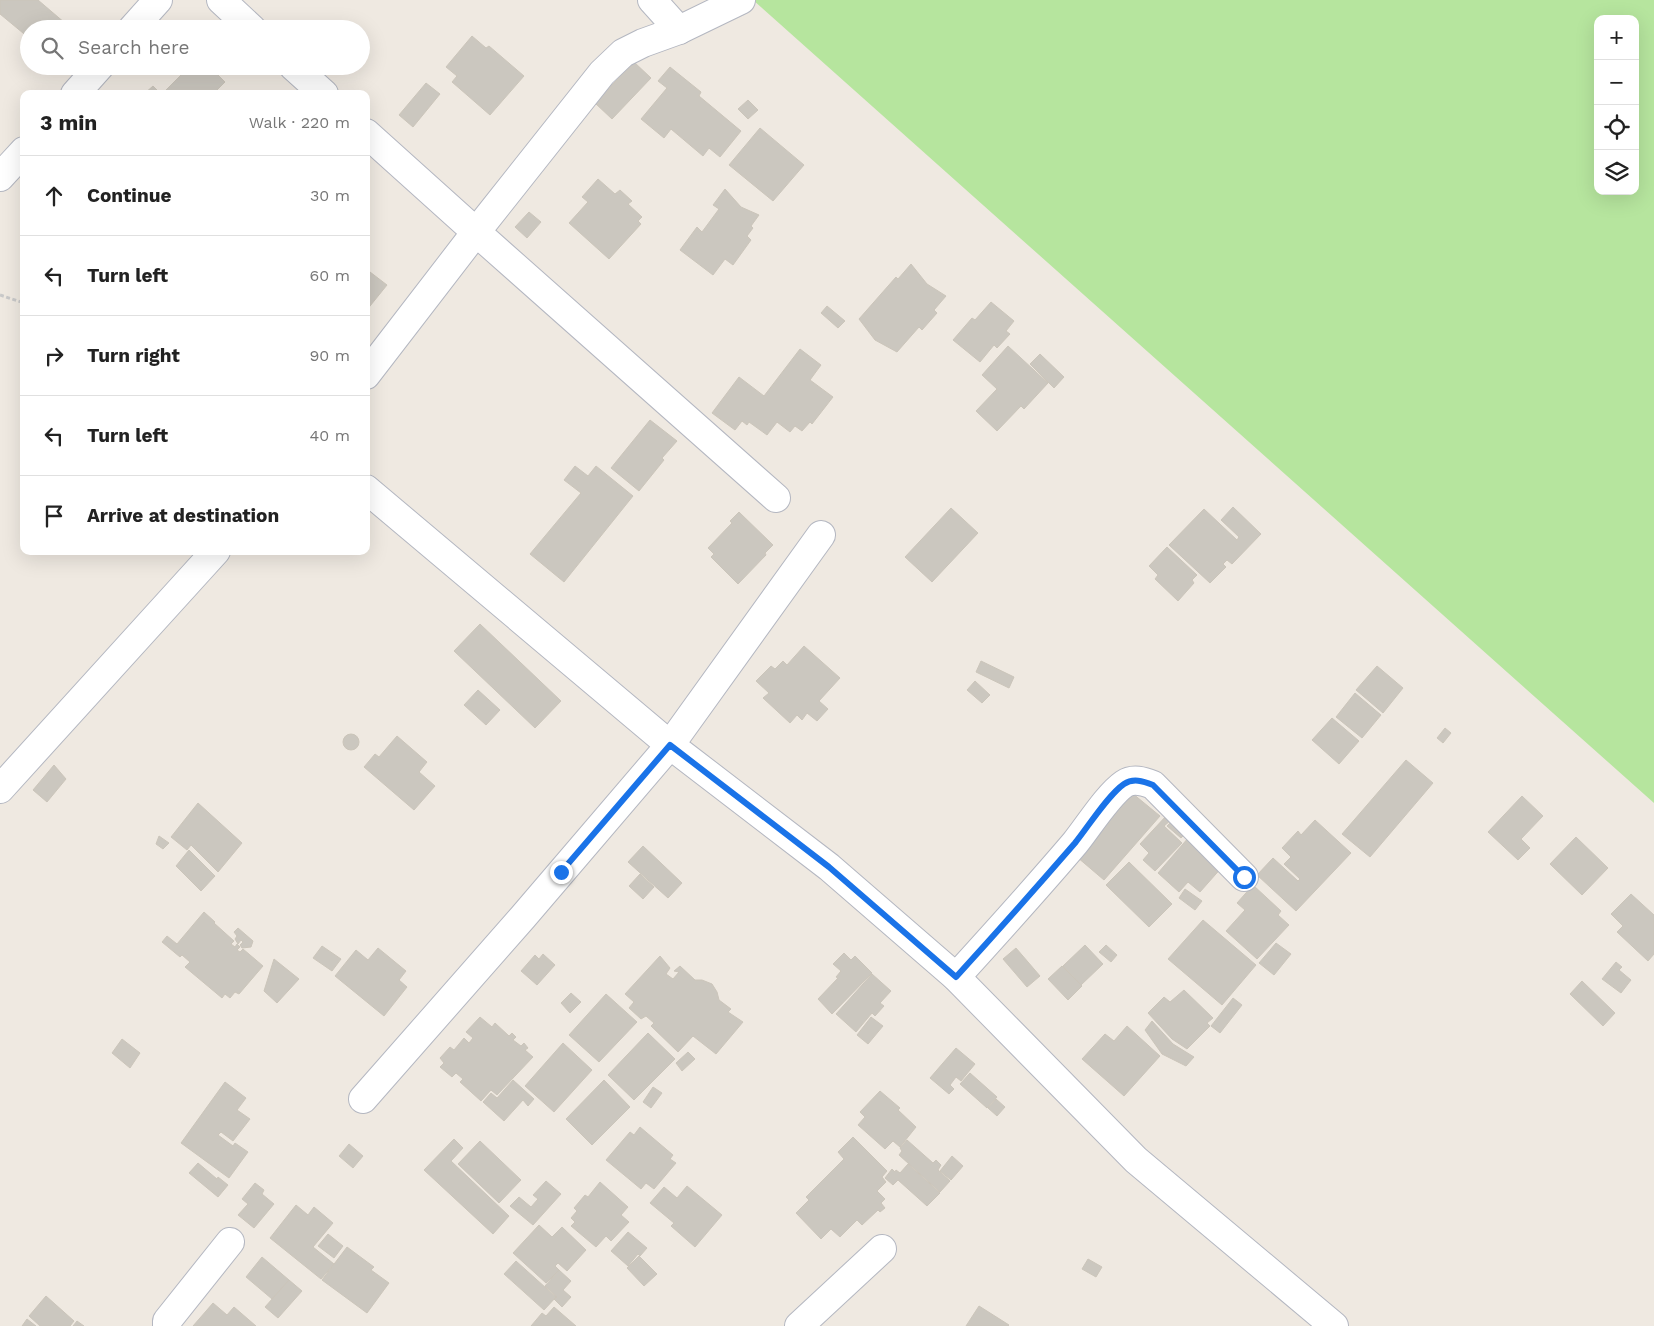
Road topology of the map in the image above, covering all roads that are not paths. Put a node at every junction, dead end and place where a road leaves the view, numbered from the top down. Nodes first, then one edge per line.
1 (158, 0) edge
2 (221, 0) edge
3 (652, 0) edge
4 (741, 0) edge
5 (140, 20) edge
6 (242, 20) edge
7 (679, 30) junction
8 (92, 75) edge
9 (303, 75) edge
10 (79, 90) edge
11 (320, 90) edge
12 (370, 136) edge
13 (20, 155) edge
14 (0, 177) edge
15 (476, 232) junction
16 (370, 370) edge
17 (370, 492) edge
18 (776, 498) dead end
19 (821, 535) dead end
20 (212, 555) edge
21 (670, 745) junction
22 (0, 789) edge
23 (1244, 877) dead end
24 (956, 977) junction
25 (363, 1099) dead end
26 (230, 1242) dead end
27 (882, 1250) dead end
28 (167, 1326) edge
29 (799, 1326) edge
30 (1334, 1326) edge

1 - 5 street
2 - 6 street
3 - 7 street
4 - 7 street
7 - 15 street
8 - 10 street
9 - 11 street
12 - 15 street
13 - 14 street
15 - 16 street
15 - 18 street
17 - 21 street
19 - 21 street
20 - 22 street
21 - 24 street
21 - 25 street
23 - 24 street
24 - 30 street
26 - 28 street
27 - 29 street

